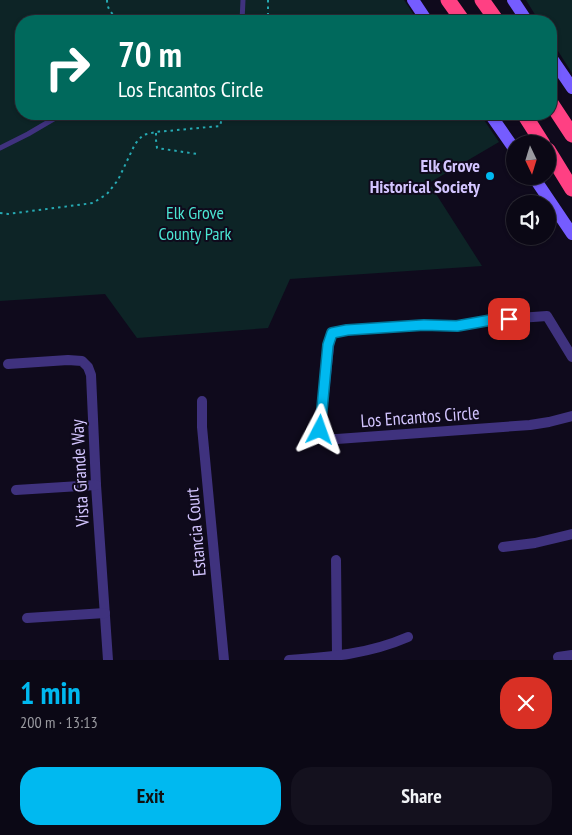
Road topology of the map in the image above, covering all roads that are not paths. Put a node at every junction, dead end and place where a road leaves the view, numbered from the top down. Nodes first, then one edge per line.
1 (243, 0) edge
2 (413, 0) edge
3 (448, 0) edge
4 (482, 0) edge
5 (513, 0) edge
6 (242, 15) edge
7 (423, 15) edge
8 (458, 15) edge
9 (493, 15) edge
10 (523, 15) edge
11 (557, 66) edge
12 (572, 88) edge
13 (557, 112) edge
14 (52, 120) edge
15 (494, 120) edge
16 (528, 120) edge
17 (572, 134) edge
18 (537, 135) edge
19 (506, 137) edge
20 (0, 148) edge
21 (556, 163) edge
22 (539, 185) edge
23 (572, 189) edge
24 (572, 234) edge
25 (572, 357) edge
26 (8, 364) dead end
27 (202, 401) dead end
28 (572, 416) edge
29 (96, 485) junction
30 (16, 490) dead end
31 (572, 534) edge
32 (503, 547) dead end
33 (336, 560) dead end
34 (105, 613) junction
35 (26, 618) dead end
36 (408, 637) dead end
37 (572, 655) edge
38 (337, 656) junction
39 (108, 660) edge
40 (224, 660) edge
41 (289, 660) edge
42 (559, 660) edge

1 - 6 lane
2 - 7 street
3 - 8 highway
4 - 9 highway
5 - 10 street
11 - 12 street
13 - 17 highway
14 - 20 lane
15 - 19 street
16 - 18 highway
21 - 23 highway
22 - 24 street
25 - 28 street, Los Encantos Circle
26 - 29 street, Vista Grande Way
27 - 40 street, Estancia Court
29 - 30 street
29 - 34 street, Vista Grande Way
31 - 32 street
33 - 38 street
34 - 35 street
34 - 39 street, Vista Grande Way
36 - 38 street
37 - 42 street
38 - 41 street

